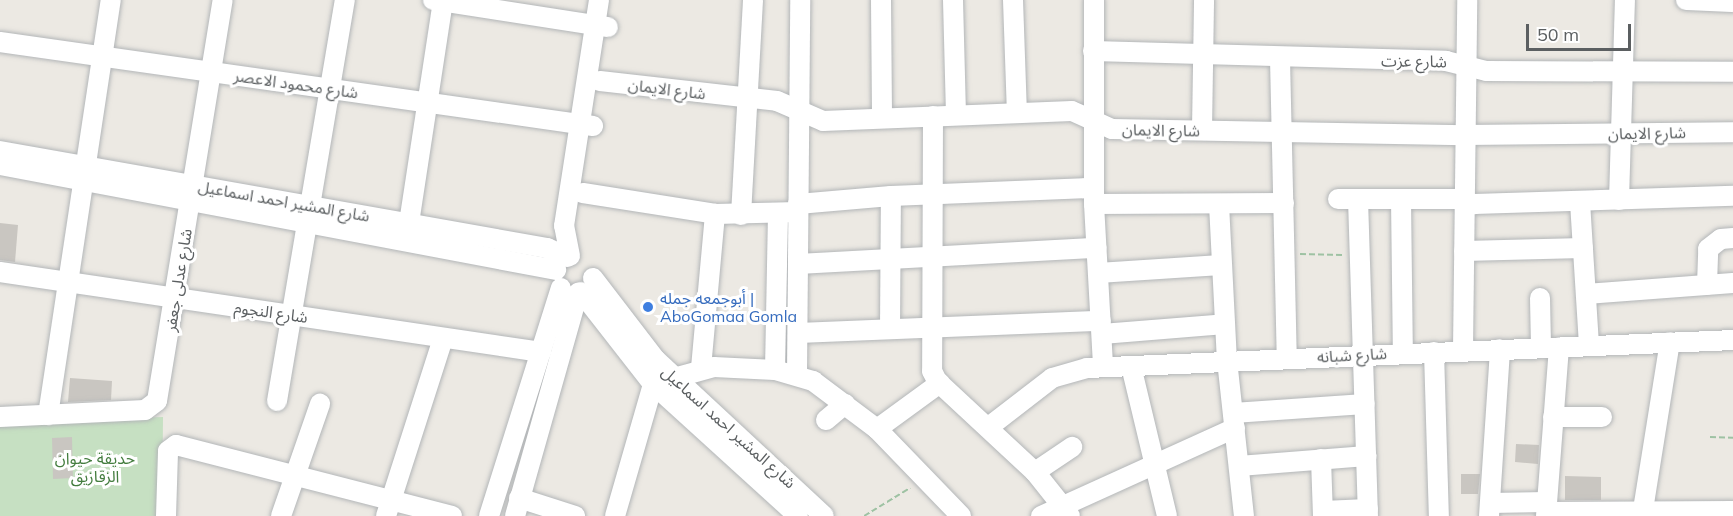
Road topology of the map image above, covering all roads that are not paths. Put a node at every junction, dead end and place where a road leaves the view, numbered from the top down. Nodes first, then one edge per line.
1 (111, 0) edge
2 (223, 0) edge
3 (345, 0) edge
4 (439, 0) edge
5 (599, 0) edge
6 (612, 0) edge
7 (753, 0) edge
8 (800, 0) edge
9 (881, 0) edge
10 (952, 0) edge
11 (1013, 0) edge
12 (1094, 0) edge
13 (1204, 0) edge
14 (1467, 0) edge
15 (1626, 0) edge
16 (1686, 0) edge
17 (1733, 2) edge
18 (602, 26) junction
19 (0, 42) edge
20 (1093, 51) junction
21 (1203, 55) junction
22 (102, 56) junction
23 (1280, 59) junction
24 (1466, 65) junction
25 (1623, 70) junction
26 (211, 72) junction
27 (1733, 72) edge
28 (600, 81) junction
29 (330, 89) junction
30 (748, 99) junction
31 (427, 103) junction
32 (800, 112) junction
33 (1017, 113) junction
34 (956, 115) junction
35 (933, 116) junction
36 (882, 118) junction
37 (1092, 120) junction
38 (586, 126) junction
39 (1202, 130) junction
40 (1733, 132) edge
41 (1283, 133) junction
42 (1621, 133) junction
43 (1465, 135) junction
44 (0, 151) edge
45 (0, 165) edge
46 (85, 174) junction
47 (192, 193) junction
48 (582, 193) junction
49 (932, 194) junction
50 (891, 196) junction
51 (1094, 196) junction
52 (1733, 196) edge
53 (1338, 199) dead end
54 (1358, 199) junction
55 (1401, 199) junction
56 (1619, 200) junction
57 (1465, 201) junction
58 (1580, 202) junction
59 (1284, 203) junction
60 (1219, 204) junction
61 (798, 208) junction
62 (308, 214) junction
63 (715, 214) junction
64 (778, 214) junction
65 (741, 215) junction
66 (409, 223) junction
67 (1733, 238) edge
68 (1097, 248) junction
69 (1583, 248) junction
70 (1464, 250) junction
71 (932, 257) junction
72 (891, 259) junction
73 (798, 264) junction
74 (1221, 265) junction
75 (0, 272) edge
76 (1098, 273) junction
77 (572, 274) junction
78 (70, 282) junction
79 (1733, 283) edge
80 (1707, 285) junction
81 (1586, 294) junction
82 (175, 298) junction
83 (1540, 298) dead end
84 (291, 315) junction
85 (1225, 324) junction
86 (931, 327) junction
87 (1101, 327) junction
88 (890, 328) junction
89 (798, 333) junction
90 (443, 338) junction
91 (1733, 340) edge
92 (1670, 342) junction
93 (1589, 346) junction
94 (1550, 347) junction
95 (1500, 349) junction
96 (1463, 350) junction
97 (542, 352) junction
98 (1434, 352) junction
99 (1403, 353) junction
100 (1363, 354) junction
101 (1287, 358) junction
102 (1227, 360) junction
103 (1131, 366) junction
104 (1103, 367) junction
105 (701, 368) junction
106 (775, 370) junction
107 (797, 374) junction
108 (674, 378) junction
109 (940, 383) junction
110 (653, 384) junction
111 (277, 401) dead end
112 (320, 404) dead end
113 (845, 404) junction
114 (1365, 404) junction
115 (48, 415) junction
116 (0, 417) edge
117 (1553, 417) junction
118 (1602, 417) dead end
119 (826, 420) dead end
120 (1234, 420) junction
121 (990, 426) junction
122 (877, 429) junction
123 (1071, 447) dead end
124 (1367, 456) junction
125 (1321, 459) junction
126 (1154, 465) junction
127 (1239, 466) junction
128 (1035, 472) junction
129 (294, 477) junction
130 (517, 507) edge
131 (387, 509) edge
132 (1490, 509) edge
133 (1547, 510) edge
134 (1067, 511) edge
135 (1733, 511) edge
136 (1368, 513) edge
137 (1323, 514) edge
138 (1643, 514) edge
139 (956, 515) edge
140 (166, 516) edge
141 (281, 516) edge
142 (452, 516) edge
143 (489, 516) edge
144 (575, 516) edge
145 (615, 516) edge
146 (798, 516) edge
147 (824, 516) edge
148 (1041, 516) edge
149 (1167, 516) edge
150 (1244, 516) edge
151 (1438, 516) edge

1 - 22 street
2 - 26 street, شارع عدلى جعفر
3 - 29 street
4 - 18 street
4 - 31 street
5 - 18 street
6 - 18 street
7 - 30 street
8 - 32 street
9 - 36 street
10 - 34 street
11 - 33 street
12 - 20 street
13 - 21 street
14 - 24 street
15 - 25 street
16 - 17 street
18 - 28 street
18 - 38 street
19 - 22 street, شارع محمود الاعصر
20 - 21 street, شارع عزت
20 - 37 street
21 - 23 street, شارع عزت
21 - 39 street
22 - 26 street, شارع محمود الاعصر
22 - 46 street
23 - 24 street, شارع عزت
23 - 41 street
24 - 25 street, شارع عزت
24 - 43 street
25 - 27 street, شارع عزت
25 - 42 street
26 - 29 street, شارع محمود الاعصر
26 - 47 street, شارع عدلى جعفر
28 - 30 street, شارع الايمان
28 - 38 street
29 - 31 street, شارع محمود الاعصر
29 - 62 street
30 - 32 street, شارع الايمان
30 - 65 street
31 - 38 street, شارع محمود الاعصر
31 - 66 street
32 - 36 street, شارع الايمان
32 - 61 street
33 - 34 street, شارع الايمان
33 - 37 street, شارع الايمان
34 - 35 street, شارع الايمان
35 - 36 street, شارع الايمان
35 - 49 street
37 - 39 street, شارع الايمان
37 - 51 street
38 - 48 street
38 - 77 street
39 - 41 street, شارع الايمان
40 - 42 street, شارع الايمان
41 - 43 street, شارع الايمان
41 - 59 street
42 - 43 street, شارع الايمان
42 - 56 street
43 - 57 street
44 - 46 street, شارع المشير احمد اسماعيل
45 - 46 street, شارع المشير احمد اسماعيل
46 - 47 street, شارع المشير احمد اسماعيل
46 - 78 street
47 - 62 street, شارع المشير احمد اسماعيل
47 - 82 street, شارع عدلى جعفر
48 - 63 street
48 - 77 street
49 - 50 street
49 - 51 street
49 - 71 street
50 - 61 street
50 - 72 street
51 - 60 street
51 - 68 street
52 - 56 street
53 - 54 street
54 - 55 street
54 - 100 street
55 - 57 street
55 - 99 street
56 - 58 street
57 - 58 street
57 - 70 street
58 - 69 street
59 - 60 street
59 - 101 street
60 - 74 street
61 - 64 street
61 - 73 street
62 - 66 street, شارع المشير احمد اسماعيل
62 - 77 street, شارع المشير احمد اسماعيل
62 - 84 street
63 - 65 street
63 - 105 street
64 - 65 street
64 - 106 street
66 - 77 street, شارع المشير احمد اسماعيل
67 - 80 street
68 - 71 street
68 - 76 street
69 - 70 street
69 - 81 street
70 - 96 street
71 - 72 street
71 - 86 street
72 - 73 street
72 - 88 street
73 - 89 street
74 - 76 street
74 - 85 street
75 - 78 street, شارع النجوم
76 - 87 street
77 - 97 street
77 - 108 street, شارع المشير احمد اسماعيل
77 - 110 street, شارع المشير احمد اسماعيل
77 - 130 street
78 - 82 street, شارع النجوم
78 - 115 street
79 - 80 street
80 - 81 street
81 - 93 street
82 - 84 street, شارع النجوم
82 - 115 street, شارع عدلى جعفر
83 - 94 street
84 - 90 street, شارع النجوم
84 - 111 street
85 - 87 street
85 - 102 street
86 - 87 street
86 - 88 street
86 - 109 street
87 - 104 street
88 - 89 street
89 - 107 street
90 - 97 street, شارع النجوم
90 - 131 street
91 - 92 street, شارع شبانه
92 - 93 street, شارع شبانه
92 - 138 street
93 - 94 street, شارع شبانه
94 - 95 street, شارع شبانه
94 - 117 street
95 - 96 street, شارع شبانه
95 - 132 street
96 - 98 street, شارع شبانه
97 - 143 street
98 - 99 street, شارع شبانه
98 - 151 street
99 - 100 street, شارع شبانه
100 - 101 street, شارع شبانه
100 - 114 street
101 - 102 street, شارع شبانه
102 - 103 street, شارع شبانه
102 - 120 street
103 - 104 street, شارع شبانه
103 - 126 street
104 - 121 street, شارع شبانه
105 - 106 street
105 - 108 street
106 - 107 street
107 - 113 street
108 - 147 street, شارع المشير احمد اسماعيل
109 - 121 street
109 - 122 street
110 - 145 street
110 - 146 street, شارع المشير احمد اسماعيل
112 - 129 street
113 - 119 street
113 - 122 street
114 - 120 street
114 - 124 street
115 - 116 street, شارع عدلى جعفر
117 - 118 street
117 - 133 street
120 - 126 street
120 - 127 street
121 - 128 street
122 - 139 street
123 - 128 street
124 - 125 street
124 - 136 street
125 - 127 street
125 - 137 street
126 - 134 street
126 - 149 street
127 - 150 street
128 - 134 street
129 - 131 street
129 - 140 street
129 - 141 street
130 - 144 street
131 - 142 street
132 - 133 street
133 - 138 street
134 - 148 street
135 - 138 street
136 - 137 street

